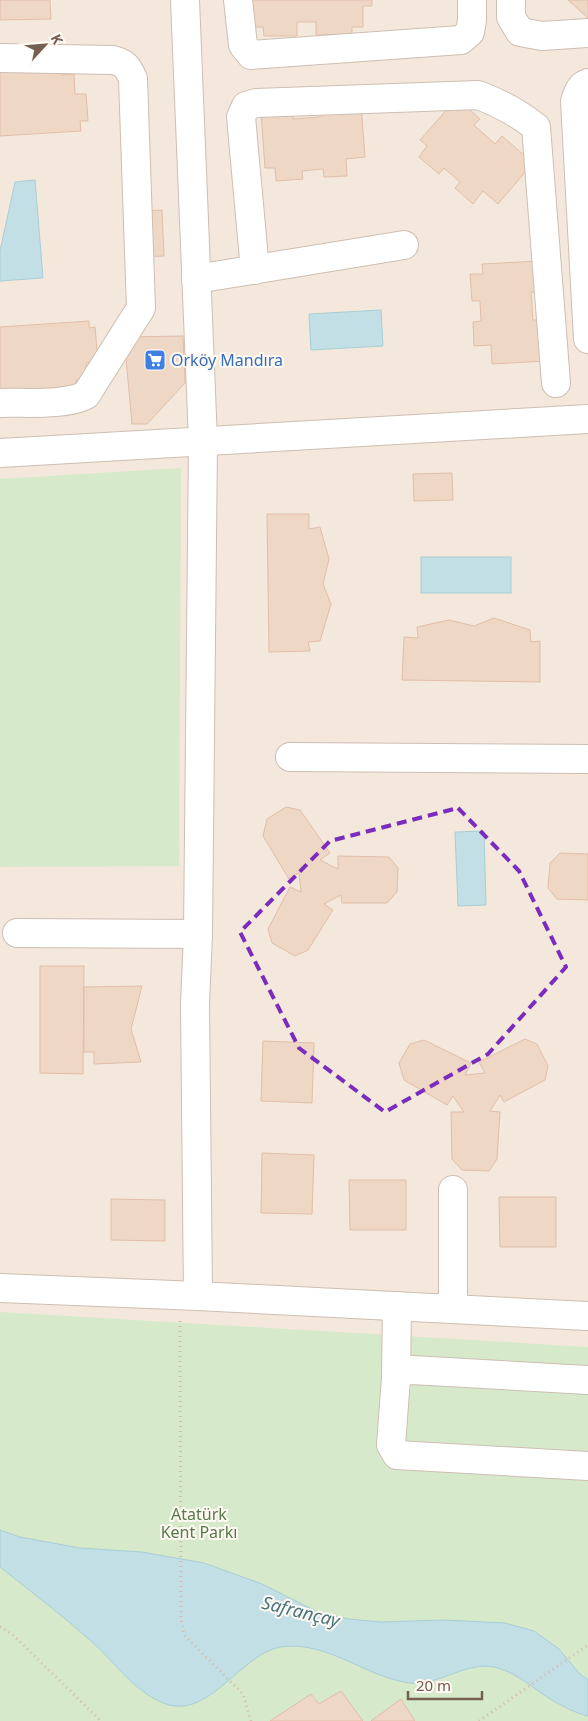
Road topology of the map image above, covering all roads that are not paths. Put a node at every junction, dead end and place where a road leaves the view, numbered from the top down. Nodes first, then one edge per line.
1 (185, 0) edge
2 (238, 0) edge
3 (472, 0) edge
4 (511, 0) edge
5 (588, 33) edge
6 (0, 58) edge
7 (588, 83) edge
8 (404, 245) dead end
9 (255, 270) junction
10 (196, 279) junction
11 (588, 338) edge
12 (556, 384) dead end
13 (0, 403) edge
14 (588, 419) edge
15 (203, 442) junction
16 (0, 453) edge
17 (290, 757) dead end
18 (588, 759) edge
19 (17, 933) dead end
20 (198, 934) junction
21 (453, 1190) dead end
22 (0, 1288) edge
23 (189, 1296) junction
24 (397, 1306) junction
25 (453, 1309) junction
26 (588, 1316) edge
27 (396, 1378) junction
28 (588, 1380) edge
29 (588, 1466) edge

1 - 10 street
2 - 3 street
4 - 5 street
6 - 13 street
7 - 11 street
8 - 9 street
9 - 10 street
9 - 12 street
10 - 15 street
14 - 15 street
15 - 16 street
15 - 20 street
17 - 18 street
19 - 20 street
20 - 23 street
21 - 25 street
22 - 23 street
23 - 24 street
24 - 25 street
24 - 27 street
25 - 26 street
27 - 28 street
27 - 29 street

